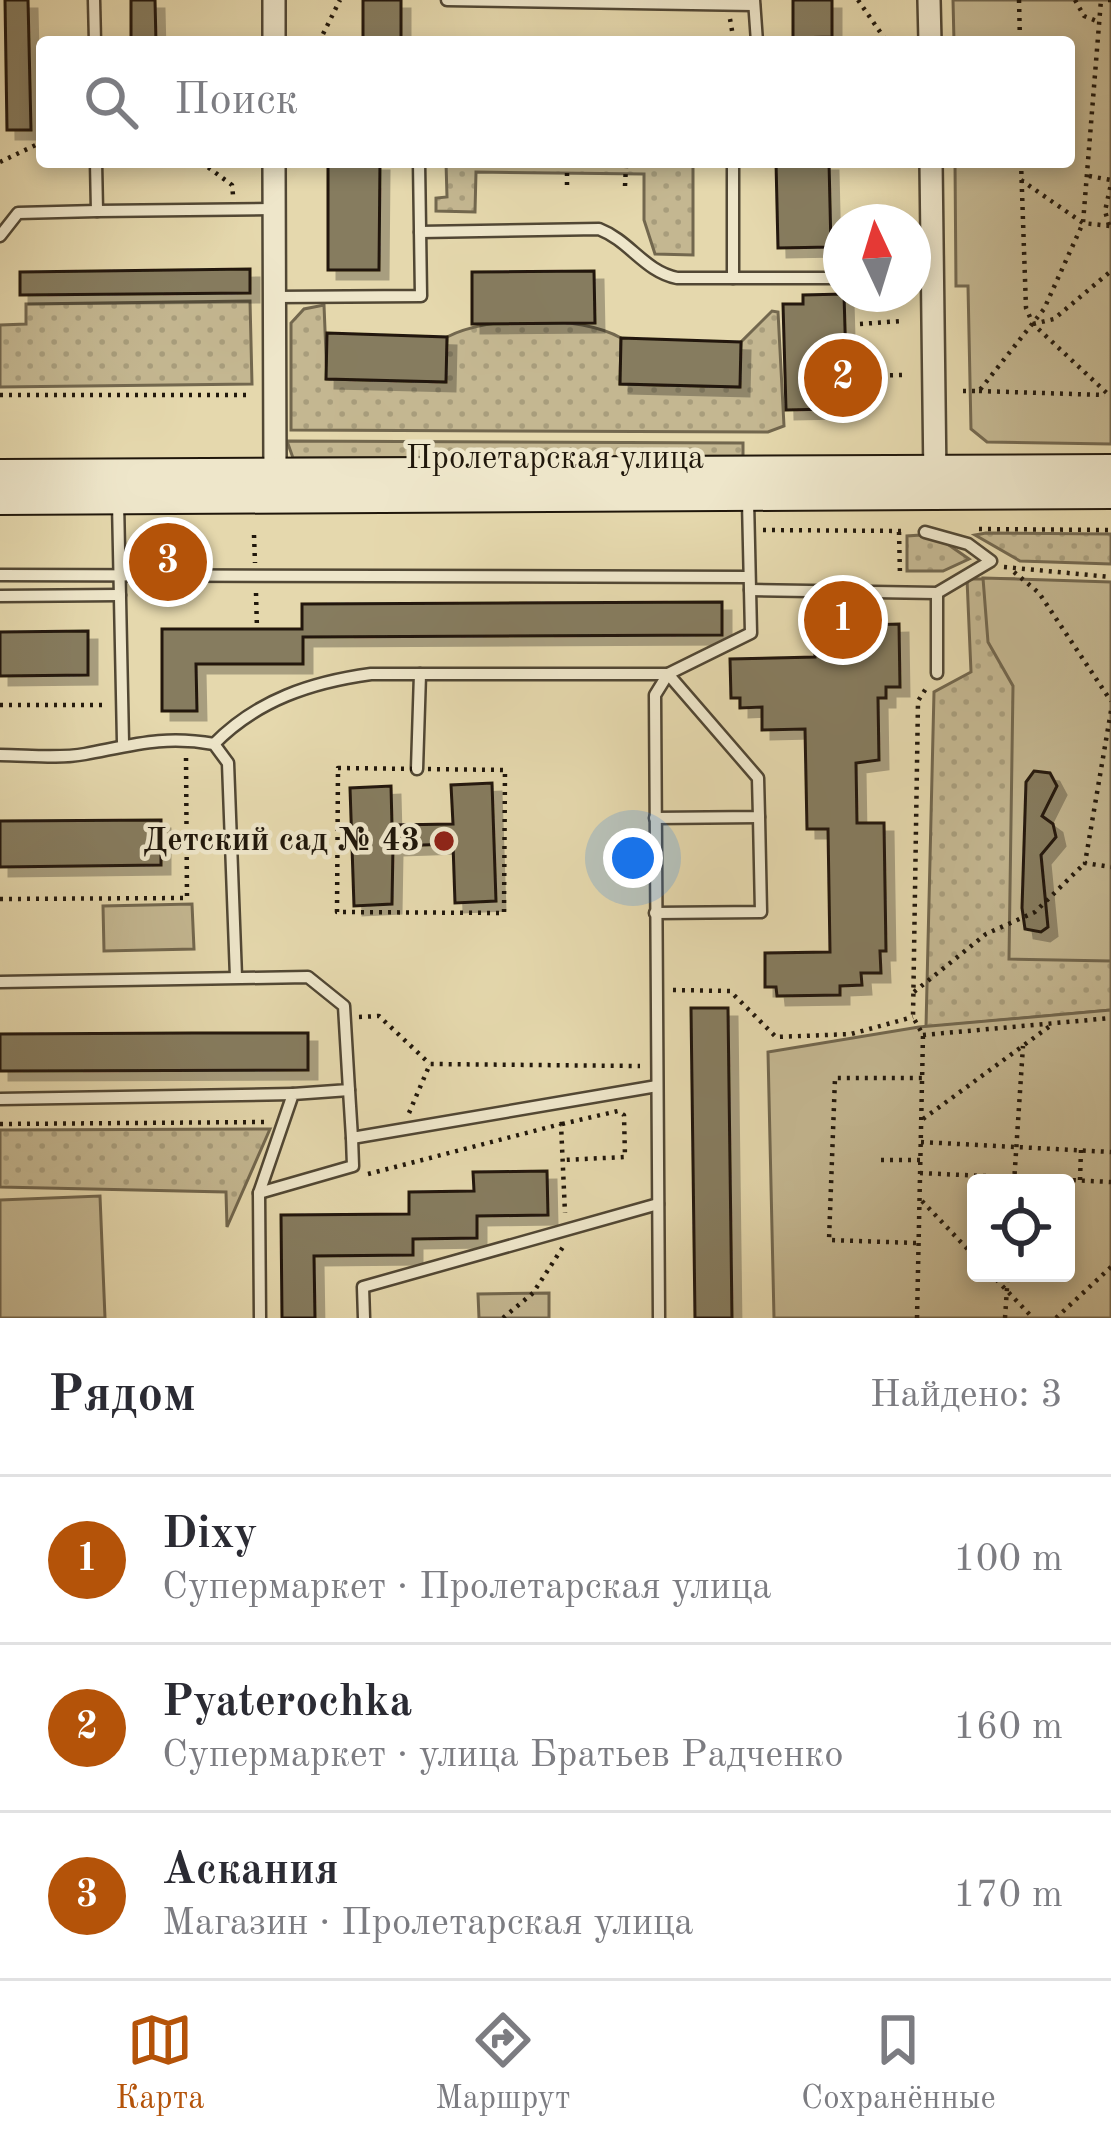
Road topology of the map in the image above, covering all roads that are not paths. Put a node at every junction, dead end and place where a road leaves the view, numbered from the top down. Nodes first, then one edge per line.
1 (94, 0) edge
2 (274, 0) edge
3 (448, 0) edge
4 (929, 0) edge
5 (686, 1) edge
6 (754, 2) edge
7 (95, 36) edge
8 (274, 36) edge
9 (757, 36) edge
10 (930, 36) edge
11 (96, 168) edge
12 (274, 168) edge
13 (419, 168) edge
14 (733, 168) edge
15 (931, 168) edge
16 (928, 204) edge
17 (274, 209) junction
18 (97, 211) junction
19 (420, 232) junction
20 (0, 236) edge
21 (733, 278) junction
22 (823, 278) edge
23 (274, 297) junction
24 (925, 312) edge
25 (1111, 470) edge
26 (0, 475) edge
27 (275, 475) junction
28 (936, 481) junction
29 (748, 493) junction
30 (1111, 493) edge
31 (117, 498) junction
32 (0, 499) edge
33 (926, 532) road end
34 (0, 575) edge
35 (119, 575) junction
36 (750, 584) junction
37 (937, 593) junction
38 (0, 596) edge
39 (120, 596) junction
40 (937, 673) road end
41 (420, 674) junction
42 (668, 674) junction
43 (123, 742) junction
44 (214, 744) junction
45 (0, 755) edge
46 (417, 769) road end
47 (759, 817) junction
48 (656, 818) junction
49 (656, 913) junction
50 (236, 977) junction
51 (0, 982) edge
52 (656, 1086) junction
53 (349, 1090) junction
54 (293, 1094) junction
55 (0, 1099) edge
56 (352, 1138) junction
57 (259, 1193) junction
58 (658, 1204) junction
59 (260, 1318) edge
60 (364, 1318) edge
61 (659, 1318) edge

1 - 7 lane
2 - 8 street
3 - 5 lane
4 - 10 street
5 - 6 lane
6 - 9 lane
11 - 18 lane
12 - 17 street
13 - 19 lane
14 - 21 lane
15 - 16 street
17 - 18 lane
17 - 23 street
18 - 20 lane
19 - 21 lane
19 - 23 lane
21 - 22 lane
23 - 27 street
24 - 28 street
25 - 28 main road, Пролетарская улица
26 - 27 main road, Пролетарская улица
27 - 28 main road, Пролетарская улица
28 - 29 main road, Пролетарская улица
28 - 30 main road, Пролетарская улица
29 - 31 main road, Пролетарская улица
29 - 36 lane
31 - 32 main road, Пролетарская улица
31 - 35 lane
33 - 37 lane
34 - 35 lane
35 - 36 lane
35 - 39 lane
36 - 37 lane
36 - 42 lane
37 - 40 lane
38 - 39 lane
39 - 43 lane
41 - 42 lane
41 - 44 lane
41 - 46 lane
42 - 47 lane
42 - 48 lane
43 - 44 lane
43 - 45 lane
44 - 50 lane
47 - 48 lane
47 - 49 lane
48 - 49 lane
49 - 52 lane
50 - 51 lane
50 - 53 lane
52 - 56 lane
52 - 58 lane
53 - 54 lane
53 - 56 lane
54 - 55 lane
54 - 57 lane
56 - 57 lane
57 - 59 lane
58 - 60 lane
58 - 61 lane

